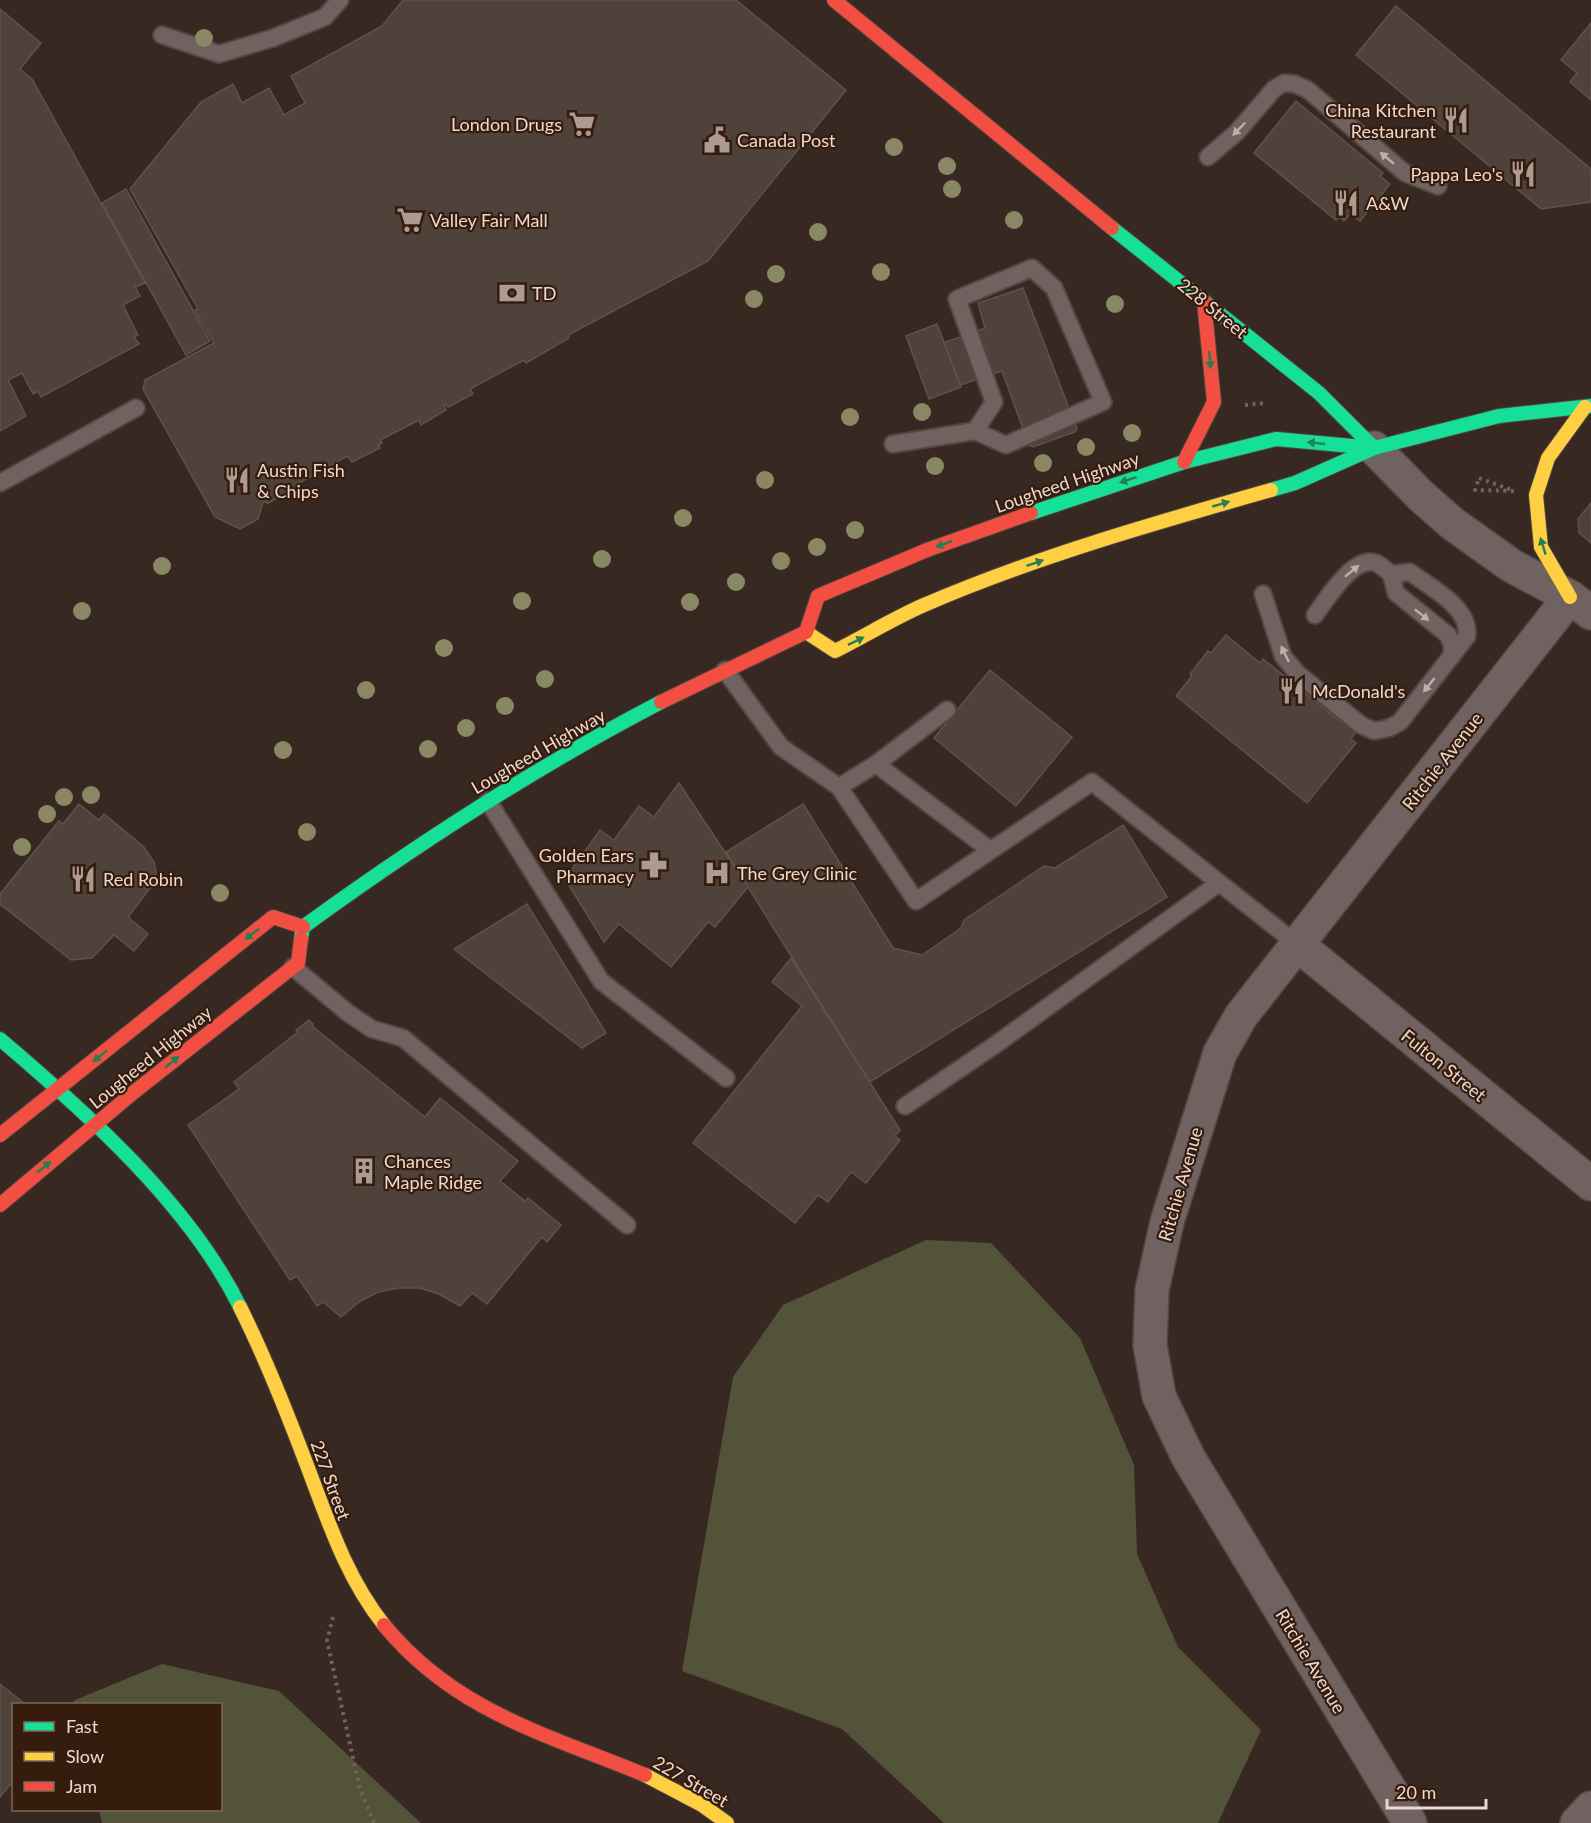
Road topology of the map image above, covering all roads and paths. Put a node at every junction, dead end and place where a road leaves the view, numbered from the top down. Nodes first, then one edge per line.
1 (340, 0) edge
2 (834, 0) edge
3 (162, 35) dead end
4 (1208, 158) dead end
5 (1438, 186) dead end
6 (1204, 301) junction
7 (1265, 403) dead end
8 (1238, 406) dead end
9 (1588, 406) edge
10 (136, 408) dead end
11 (975, 431) junction
12 (893, 444) dead end
13 (1374, 448) junction
14 (1184, 462) junction
15 (0, 483) edge
16 (1475, 490) joint
17 (1391, 574) junction
18 (1263, 594) dead end
19 (1580, 605) edge
20 (1315, 615) dead end
21 (806, 632) junction
22 (1452, 656) junction
23 (725, 670) junction
24 (947, 710) dead end
25 (876, 764) junction
26 (839, 787) junction
27 (488, 801) junction
28 (990, 850) junction
29 (1219, 883) junction
30 (303, 927) junction
31 (1298, 945) junction
32 (293, 967) junction
33 (0, 1039) edge
34 (726, 1078) dead end
35 (57, 1089) junction
36 (905, 1106) dead end
37 (94, 1125) junction
38 (0, 1135) edge
39 (1591, 1184) edge
40 (0, 1205) edge
41 (627, 1225) dead end
42 (333, 1617) dead end
43 (1591, 1808) edge
44 (374, 1823) edge
45 (727, 1823) edge
46 (1410, 1823) edge
47 (1577, 1823) edge

1 - 3 lane
2 - 6 main road, 228 Street
5 -> 4 lane
6 - 13 main road, 228 Street
6 -> 14 main road
7 - 8 path
9 - 13 main road, Lougheed Highway
19 -> 9 main road
10 - 15 lane
11 - 11 lane
11 - 12 lane
13 -> 14 main road, Lougheed Highway
13 - 19 street, 228 Street
21 -> 13 main road, Lougheed Highway
14 -> 21 main road, Lougheed Highway
16 - 16 path
20 -> 17 lane
17 -> 22 lane
17 - 22 lane
22 -> 18 lane
19 - 31 street, Ritchie Avenue
21 - 23 main road, Lougheed Highway
23 - 26 lane
23 - 27 main road, Lougheed Highway
24 - 25 lane
25 - 26 lane
25 - 28 lane
26 - 28 lane
27 - 30 main road, Lougheed Highway
27 - 34 lane
28 - 29 lane
29 - 31 lane
29 - 36 lane
30 - 32 main road
30 -> 35 main road, Lougheed Highway
31 - 39 street, Fulton Street
31 - 46 street, Ritchie Avenue
37 -> 32 main road, Lougheed Highway
32 - 41 lane
33 - 35 main road, 227 Street
35 - 37 main road, 227 Street
35 - 38 main road, Lougheed Highway
40 -> 37 main road, Lougheed Highway
37 - 45 main road, 227 Street
42 - 44 path
43 - 47 street

